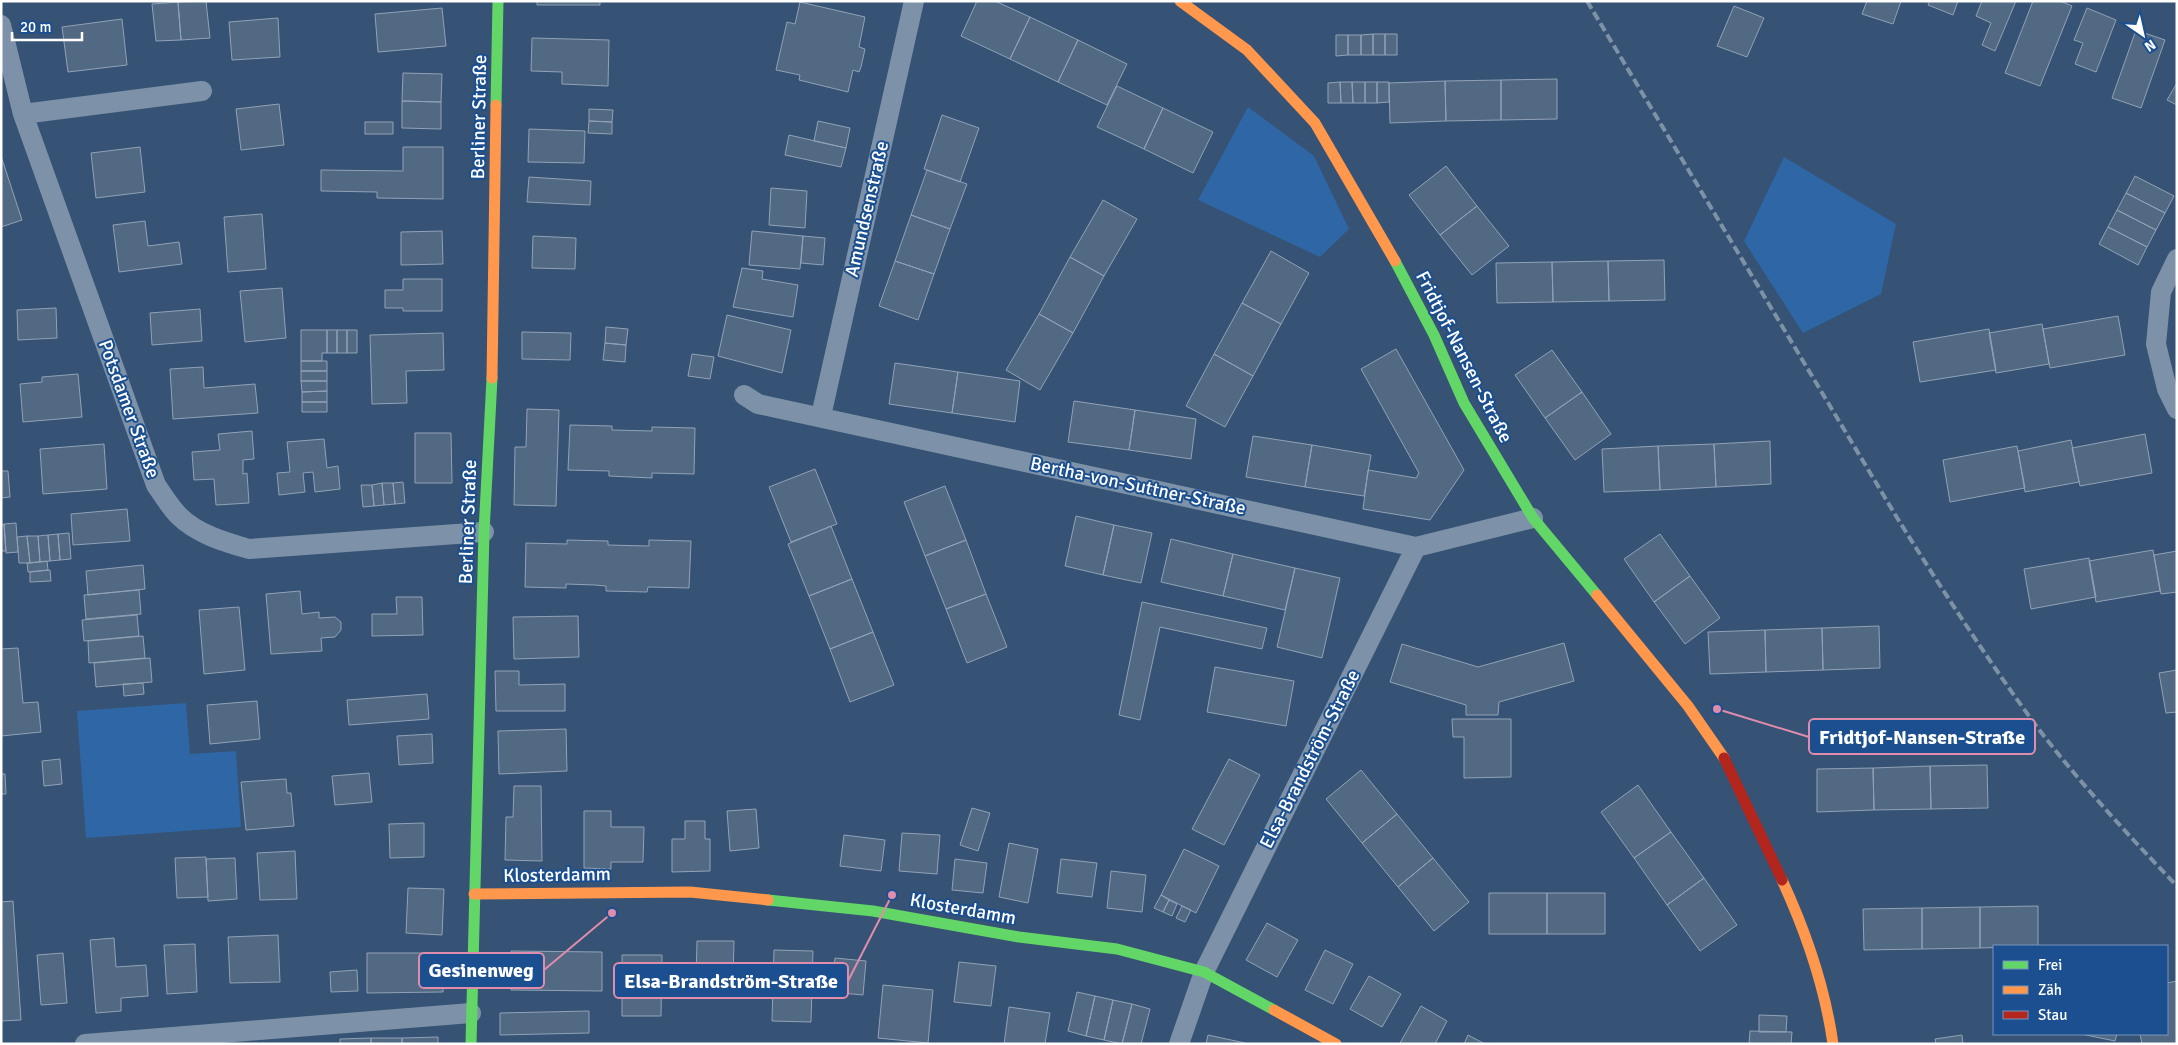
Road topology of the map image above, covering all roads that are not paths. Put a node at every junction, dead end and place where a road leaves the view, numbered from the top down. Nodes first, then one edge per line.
1 (498, 1) edge
2 (914, 1) edge
3 (1180, 1) edge
4 (1, 25) edge
5 (202, 91) dead end
6 (23, 114) junction
7 (2177, 259) edge
8 (744, 395) dead end
9 (2177, 409) edge
10 (821, 416) junction
11 (1533, 518) junction
12 (484, 532) junction
13 (1416, 547) junction
14 (474, 894) junction
15 (1204, 972) junction
16 (471, 1013) junction
17 (85, 1044) edge
18 (471, 1044) edge
19 (1179, 1044) edge
20 (1336, 1044) edge
21 (1832, 1044) edge

1 - 12 street, Berliner Straße
2 - 10 street, Amundsenstraße
3 - 11 street, Fridtjof-Nansen-Straße
4 - 6 street, Potsdamer Straße
5 - 6 street
6 - 12 street, Potsdamer Straße
7 - 9 street
8 - 10 street, Bertha-von-Suttner-Straße
10 - 13 street, Bertha-von-Suttner-Straße
11 - 13 street, Bertha-von-Suttner-Straße
11 - 21 street, Fridtjof-Nansen-Straße
12 - 14 street, Berliner Straße
13 - 15 street, Elsa-Brandström-Straße
14 - 15 street, Klosterdamm
14 - 16 street, Berliner Straße
15 - 19 street, Elsa-Brandström-Straße
15 - 20 street, Klosterdamm
16 - 17 street
16 - 18 street, Berliner Straße

